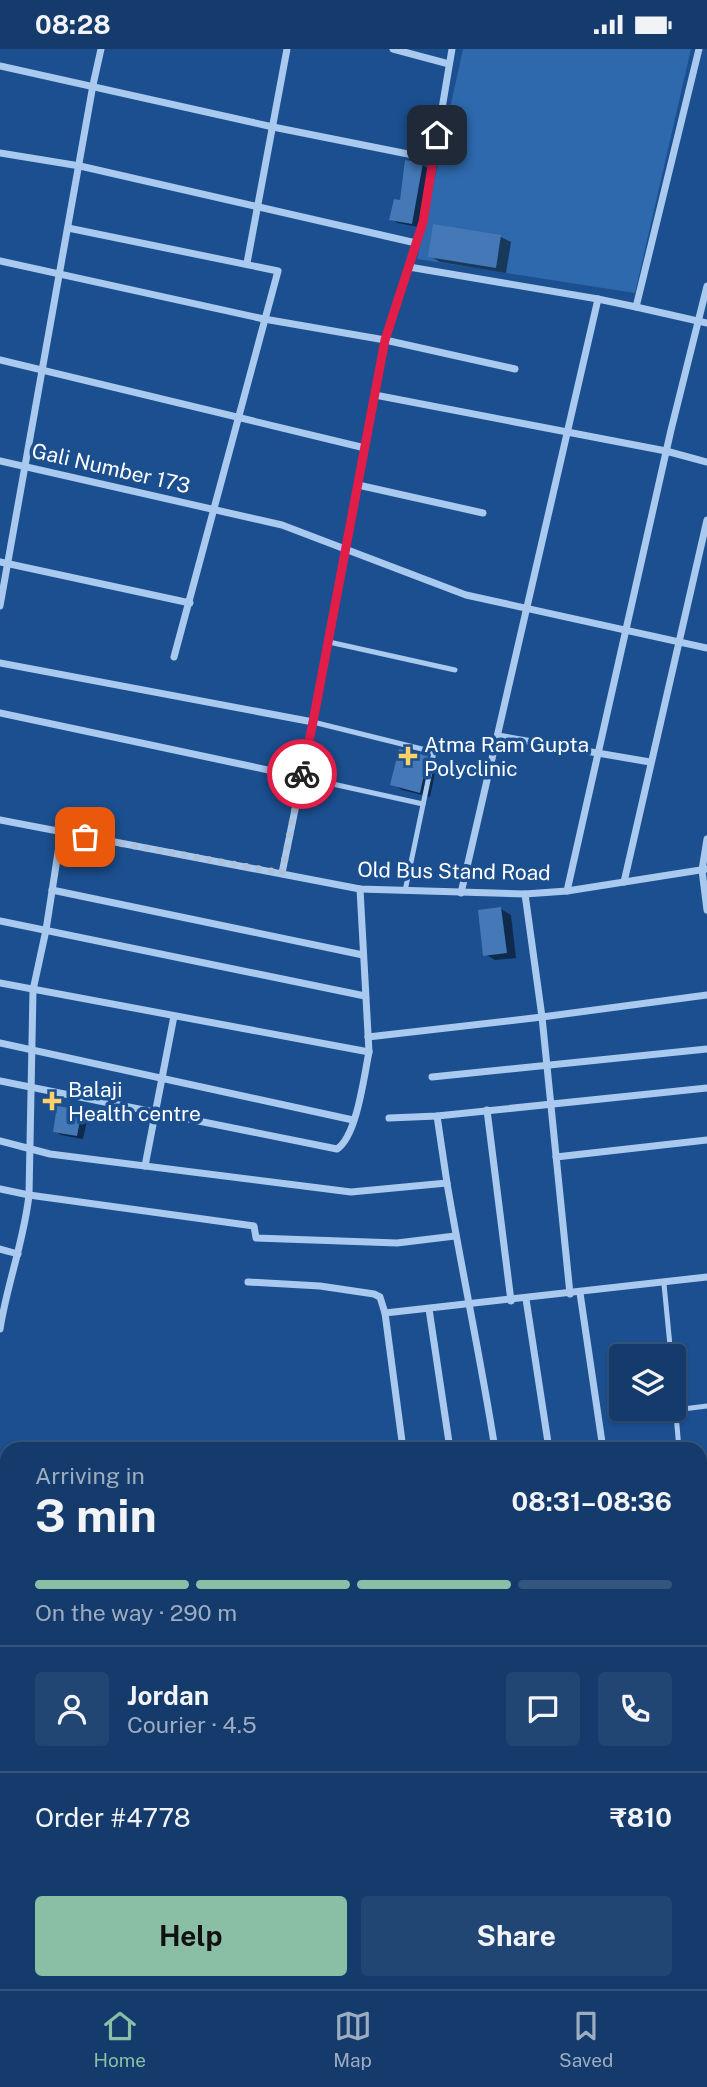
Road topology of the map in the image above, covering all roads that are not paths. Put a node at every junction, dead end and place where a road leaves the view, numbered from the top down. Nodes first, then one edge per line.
1 (101, 49) edge
2 (287, 49) edge
3 (393, 49) edge
4 (452, 49) edge
5 (699, 49) edge
6 (449, 64) junction
7 (0, 66) edge
8 (93, 85) junction
9 (273, 127) junction
10 (0, 153) edge
11 (433, 159) junction
12 (80, 166) junction
13 (257, 207) junction
14 (68, 228) junction
15 (416, 243) junction
16 (0, 261) edge
17 (247, 263) junction
18 (409, 267) junction
19 (60, 274) junction
20 (707, 286) edge
21 (598, 299) junction
22 (636, 307) junction
23 (264, 319) junction
24 (703, 322) edge
25 (385, 340) junction
26 (0, 360) edge
27 (43, 369) junction
28 (515, 369) dead end
29 (375, 395) junction
30 (238, 418) junction
31 (567, 431) junction
32 (365, 448) junction
33 (666, 451) junction
34 (0, 461) edge
35 (707, 462) edge
36 (26, 467) junction
37 (358, 485) junction
38 (214, 509) junction
39 (483, 513) dead end
40 (707, 520) edge
41 (346, 549) junction
42 (4, 563) edge
43 (190, 603) junction
44 (0, 605) edge
45 (526, 607) junction
46 (625, 629) junction
47 (681, 641) junction
48 (329, 642) junction
49 (707, 648) edge
50 (174, 657) dead end
51 (0, 663) edge
52 (455, 670) dead end
53 (0, 713) edge
54 (313, 722) junction
55 (498, 736) junction
56 (598, 752) junction
57 (650, 762) junction
58 (301, 777) junction
59 (423, 804) junction
60 (0, 820) edge
61 (61, 833) junction
62 (707, 839) edge
63 (705, 870) edge
64 (282, 873) junction
65 (624, 882) junction
66 (360, 889) junction
67 (52, 890) junction
68 (405, 891) junction
69 (567, 891) junction
70 (461, 893) junction
71 (525, 894) junction
72 (707, 910) edge
73 (0, 921) edge
74 (46, 930) junction
75 (363, 955) junction
76 (0, 983) edge
77 (33, 990) junction
78 (707, 995) edge
79 (365, 996) junction
80 (174, 1016) junction
81 (542, 1017) junction
82 (368, 1037) junction
83 (0, 1043) edge
84 (707, 1049) edge
85 (32, 1051) junction
86 (369, 1052) junction
87 (547, 1065) junction
88 (432, 1077) dead end
89 (162, 1078) junction
90 (0, 1081) edge
91 (32, 1087) junction
92 (707, 1087) edge
93 (551, 1104) junction
94 (155, 1111) junction
95 (487, 1111) junction
96 (437, 1116) junction
97 (389, 1118) dead end
98 (353, 1120) junction
99 (707, 1140) edge
100 (0, 1141) edge
101 (30, 1149) junction
102 (556, 1157) junction
103 (145, 1166) junction
104 (447, 1184) junction
105 (0, 1189) edge
106 (29, 1195) junction
107 (455, 1236) junction
108 (0, 1249) edge
109 (18, 1254) junction
110 (707, 1277) edge
111 (248, 1282) dead end
112 (664, 1284) junction
113 (580, 1293) junction
114 (570, 1294) junction
115 (526, 1299) junction
116 (511, 1301) junction
117 (470, 1305) junction
118 (2, 1306) edge
119 (429, 1309) junction
120 (385, 1313) junction
121 (0, 1329) edge
122 (670, 1344) edge
123 (707, 1406) edge
124 (686, 1409) edge
125 (676, 1421) edge
126 (400, 1442) edge
127 (449, 1442) edge
128 (494, 1442) edge
129 (548, 1442) edge
130 (602, 1442) edge
131 (678, 1442) edge

1 - 8 street
2 - 9 street
3 - 6 street
4 - 6 street
5 - 22 street
6 - 11 street
7 - 8 street
8 - 9 street
8 - 12 street
9 - 11 street
9 - 13 street
10 - 12 street
11 - 15 street
12 - 13 street
12 - 14 street
13 - 15 street
13 - 17 street
14 - 17 street
14 - 19 street
15 - 18 street
16 - 19 street
17 - 23 street
18 - 21 street
18 - 25 street
19 - 23 street
19 - 27 street
20 - 24 street
21 - 22 street
21 - 31 street
22 - 24 street
23 - 25 street
23 - 30 street
24 - 33 street
25 - 28 street
25 - 29 street
26 - 27 street
27 - 30 street
27 - 36 street
29 - 31 street
29 - 32 street
30 - 32 street
30 - 38 street
31 - 33 street
31 - 45 street
32 - 37 street
33 - 35 street
33 - 46 street
34 - 36 street, Gali Number 173
36 - 38 street, Gali Number 173
36 - 42 street
37 - 39 street
37 - 41 street
38 - 41 street, Gali Number 173
38 - 43 street
40 - 47 street
41 - 45 street, Gali Number 173
41 - 48 street
42 - 43 street
42 - 44 street
43 - 50 street
45 - 46 street, Gali Number 173
45 - 55 street
46 - 47 street, Gali Number 173
46 - 56 street
47 - 49 street, Gali Number 173
47 - 57 street
48 - 52 lane
48 - 54 street
51 - 54 street
53 - 58 street
54 - 58 street
54 - 59 lane
55 - 56 street
55 - 70 street
56 - 57 street
56 - 69 street
57 - 65 street
58 - 59 lane
58 - 64 street
59 - 68 lane
60 - 61 street, Old Bus Stand Road
61 - 64 street, Old Bus Stand Road
61 - 67 street
62 - 63 street
63 - 65 street, Old Bus Stand Road
63 - 72 street
64 - 66 street, Old Bus Stand Road
65 - 69 street, Old Bus Stand Road
66 - 68 street, Old Bus Stand Road
66 - 75 street
67 - 74 street
67 - 75 street
68 - 70 street, Old Bus Stand Road
69 - 71 street, Old Bus Stand Road
70 - 71 street, Old Bus Stand Road
71 - 81 street
73 - 74 street
74 - 77 street
74 - 79 street
75 - 79 street
76 - 77 street
77 - 80 street
77 - 85 street
78 - 81 street
79 - 82 street
80 - 86 street
80 - 89 street
81 - 82 street
81 - 87 street
82 - 86 street
83 - 85 street
84 - 87 street
85 - 89 street
85 - 91 street
86 - 98 street
87 - 88 street
87 - 93 street
89 - 94 street
89 - 98 street
90 - 91 street
91 - 94 street
91 - 101 street
92 - 93 street
93 - 95 street
93 - 102 street
94 - 98 street
94 - 103 street
95 - 96 street
95 - 116 street
96 - 97 street
96 - 104 street
99 - 102 street
100 - 101 street
101 - 103 street
101 - 106 street
102 - 114 street
103 - 104 street
104 - 107 street
105 - 106 street
106 - 107 street
106 - 109 street
107 - 117 street
108 - 109 street
109 - 118 street
110 - 112 street
111 - 120 street
112 - 113 street
112 - 122 lane
113 - 114 street
113 - 130 street
114 - 115 street
115 - 116 street
115 - 129 street
116 - 117 street
117 - 119 street
117 - 128 street
118 - 121 street
119 - 120 street
119 - 127 street
120 - 126 street
123 - 124 lane
125 - 131 lane

